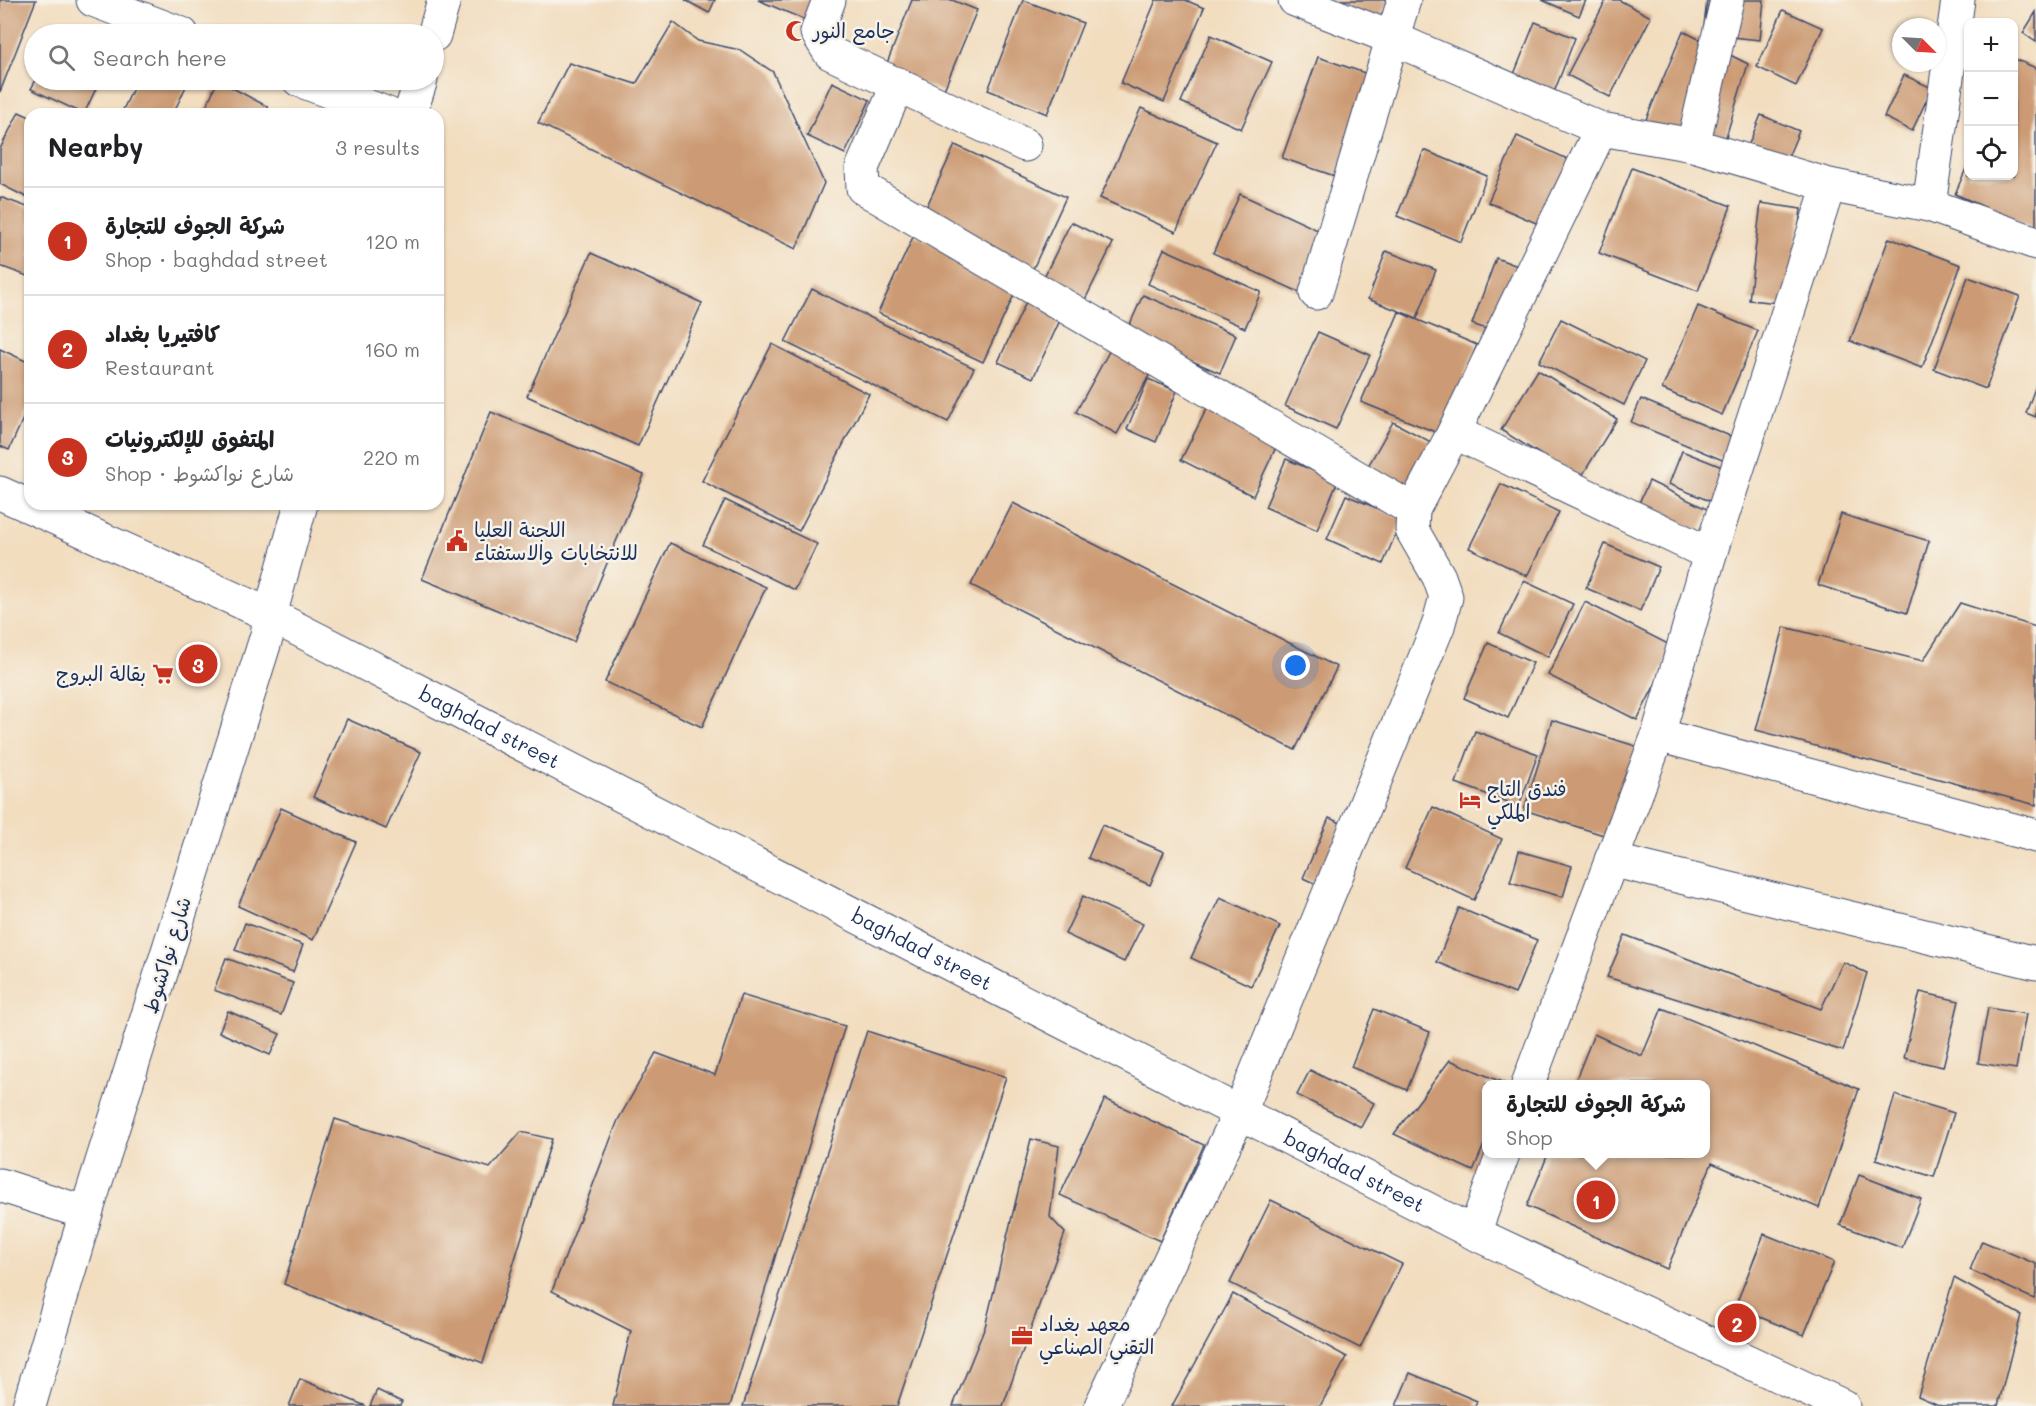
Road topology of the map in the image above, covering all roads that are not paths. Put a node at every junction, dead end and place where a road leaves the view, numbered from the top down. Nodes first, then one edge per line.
1 (93, 0) edge
2 (444, 0) edge
3 (830, 0) edge
4 (1295, 0) edge
5 (1404, 0) edge
6 (1727, 0) edge
7 (1958, 0) edge
8 (156, 24) edge
9 (437, 24) edge
10 (1392, 38) junction
11 (898, 84) junction
12 (325, 90) edge
13 (418, 90) edge
14 (372, 108) edge
15 (413, 108) edge
16 (1601, 129) junction
17 (1025, 145) dead end
18 (1693, 145) junction
19 (1829, 185) junction
20 (1929, 204) junction
21 (2036, 243) edge
22 (1316, 292) dead end
23 (1454, 432) junction
24 (0, 493) edge
25 (24, 504) edge
26 (38, 510) edge
27 (299, 510) edge
28 (1413, 510) junction
29 (1710, 554) junction
30 (270, 615) junction
31 (1658, 735) junction
32 (2036, 836) edge
33 (1611, 860) junction
34 (2036, 963) edge
35 (1529, 1080) edge
36 (1240, 1112) junction
37 (1502, 1158) edge
38 (0, 1185) edge
39 (86, 1213) junction
40 (1474, 1233) junction
41 (30, 1406) edge
42 (1101, 1406) edge
43 (1843, 1406) edge

1 - 8 street
2 - 9 street
3 - 11 street
4 - 10 street
5 - 10 street
6 - 18 street
7 - 20 street
10 - 16 street
10 - 22 street
11 - 17 street
11 - 28 street
12 - 14 street
13 - 15 street
16 - 18 street
16 - 23 street
18 - 19 street
19 - 20 street
19 - 29 street
20 - 21 street
23 - 28 street
23 - 29 street
24 - 25 street, baghdad street
26 - 30 street, baghdad street
27 - 30 street, شارع نواكشوط
28 - 36 street
29 - 31 street
30 - 36 street, baghdad street
30 - 39 street, شارع نواكشوط
31 - 32 street
31 - 33 street
33 - 34 street
33 - 35 street
36 - 40 street, baghdad street
36 - 42 street
37 - 40 street
38 - 39 street
39 - 41 street, شارع نواكشوط
40 - 43 street, baghdad street

